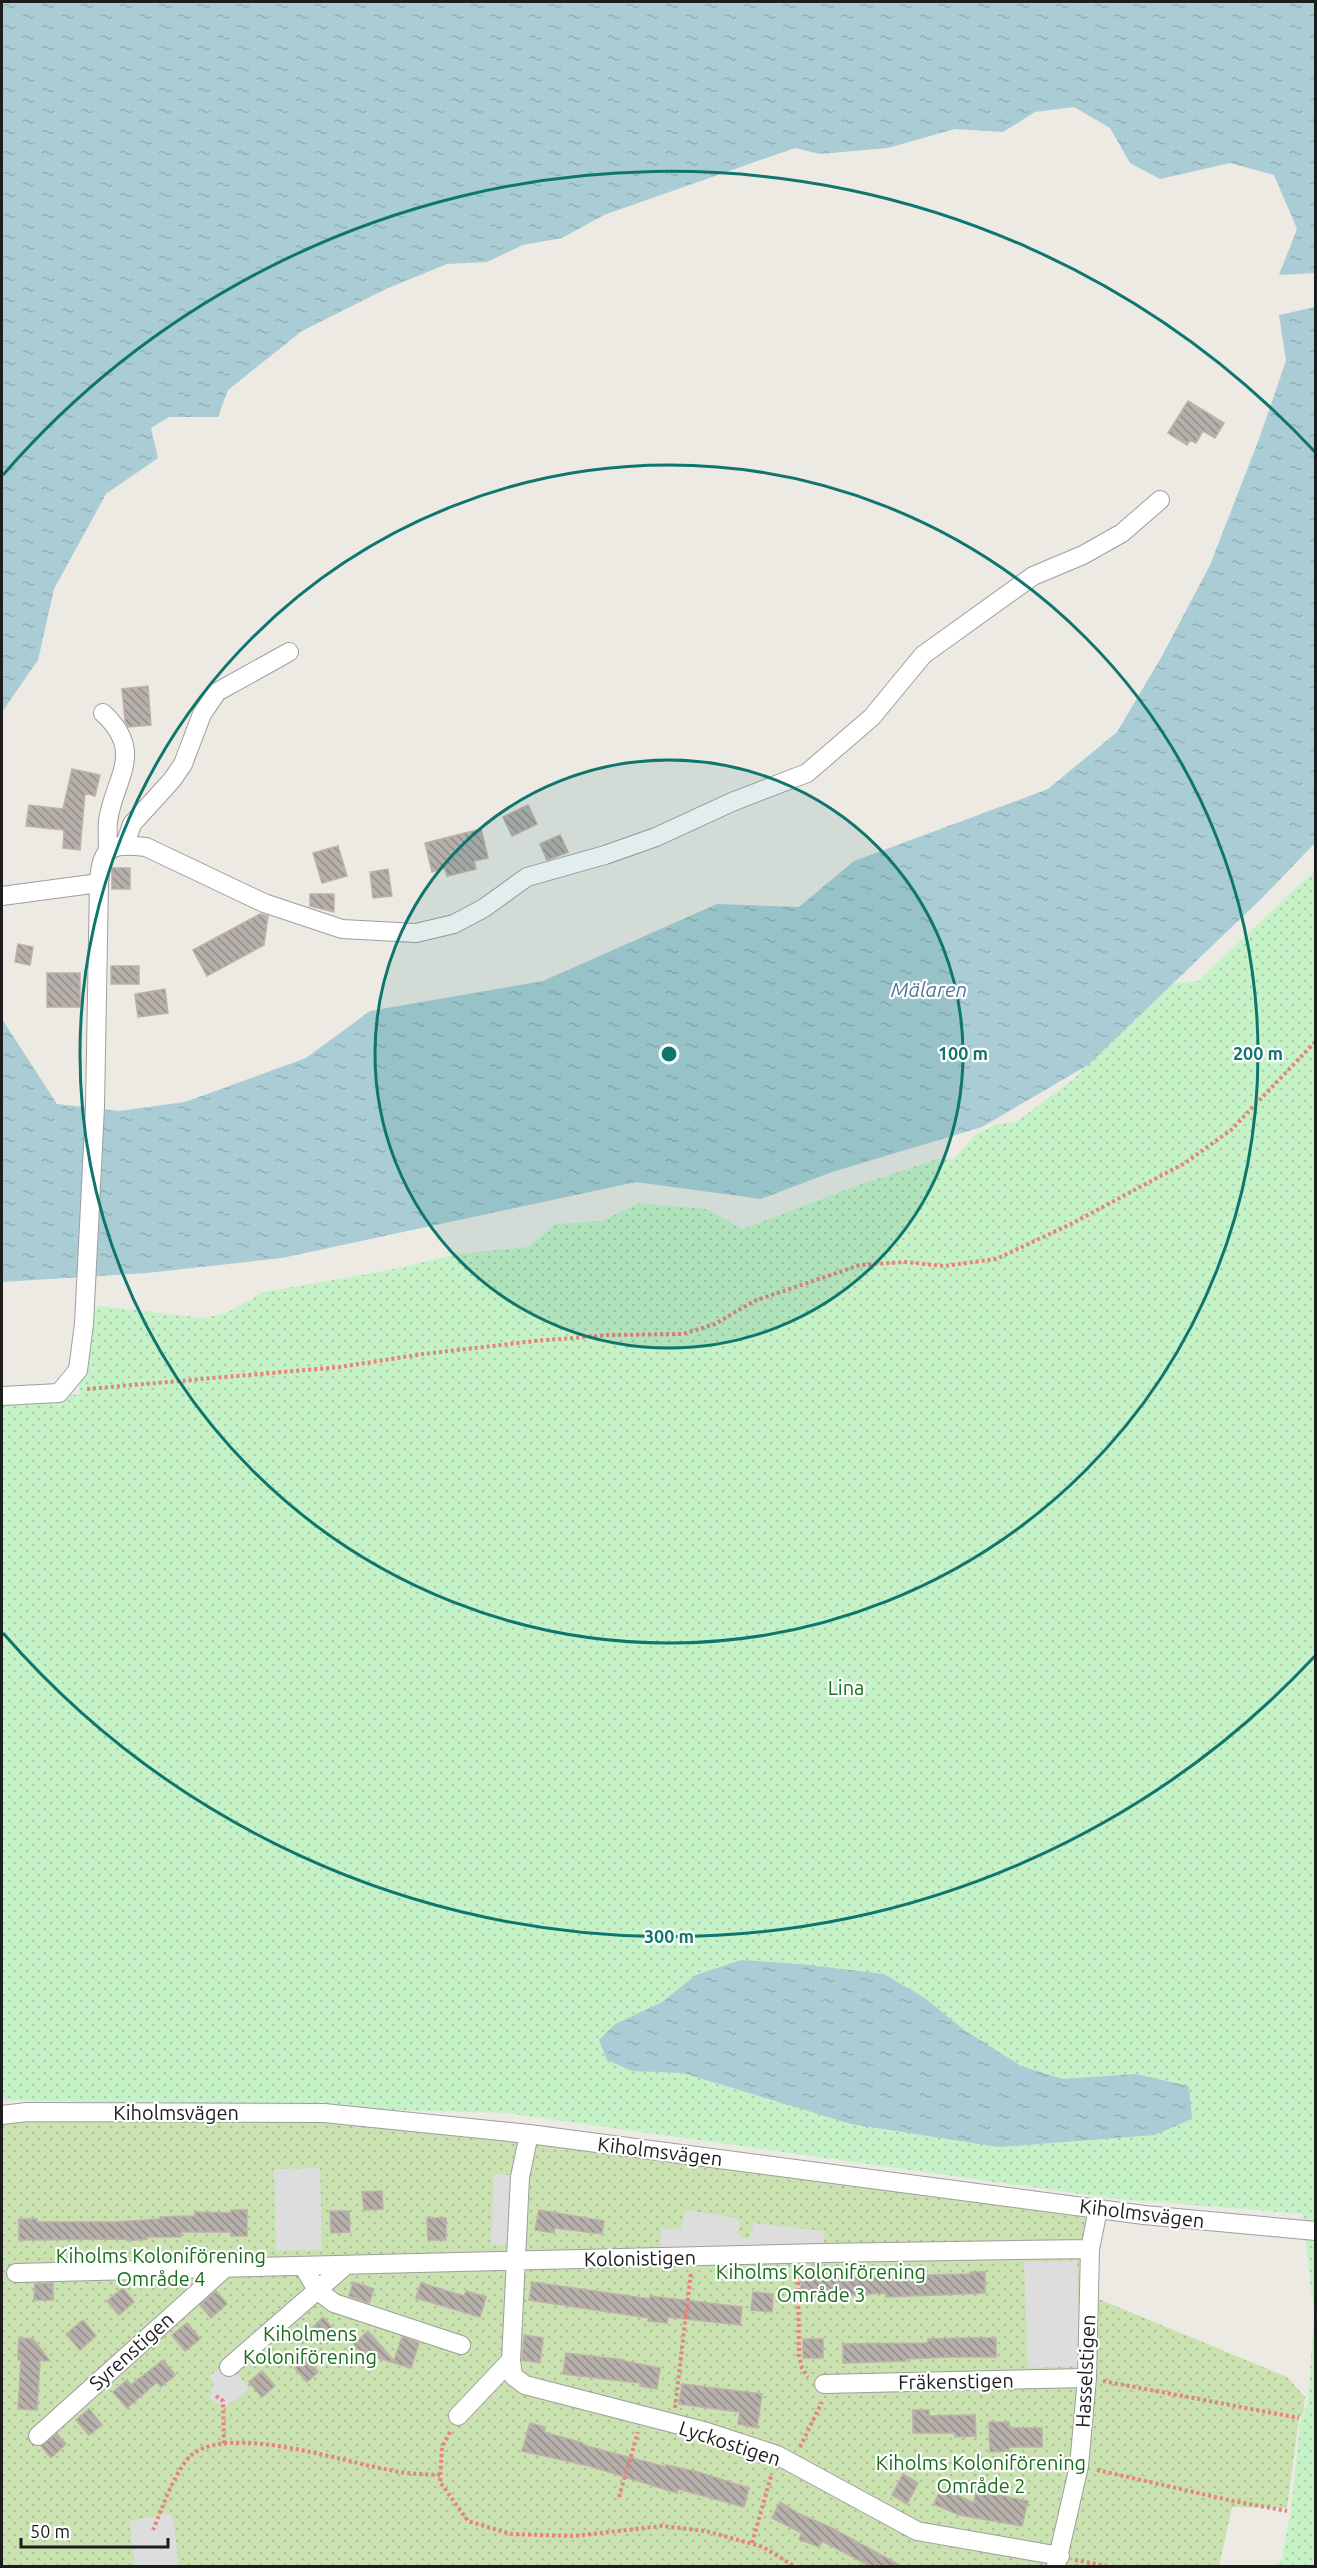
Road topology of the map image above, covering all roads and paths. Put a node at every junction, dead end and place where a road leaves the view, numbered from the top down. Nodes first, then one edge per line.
1 (1160, 500) dead end
2 (289, 652) dead end
3 (103, 713) dead end
4 (117, 847) junction
5 (99, 883) junction
6 (2, 896) edge
7 (1316, 1041) edge
8 (59, 1393) junction
9 (2, 1396) edge
10 (2, 2115) edge
11 (529, 2134) junction
12 (1098, 2209) junction
13 (1316, 2232) edge
14 (1090, 2249) junction
15 (797, 2254) junction
16 (692, 2256) junction
17 (515, 2261) junction
18 (303, 2266) junction
19 (345, 2266) junction
20 (225, 2268) junction
21 (16, 2273) dead end
22 (317, 2290) junction
23 (461, 2345) dead end
24 (511, 2360) junction
25 (229, 2367) dead end
26 (1087, 2378) junction
27 (824, 2384) junction
28 (216, 2396) dead end
29 (459, 2416) joint
30 (642, 2417) junction
31 (1299, 2418) dead end
32 (674, 2424) junction
33 (38, 2436) dead end
34 (224, 2444) junction
35 (785, 2459) junction
36 (1078, 2466) junction
37 (440, 2475) junction
38 (619, 2497) dead end
39 (1287, 2511) dead end
40 (153, 2530) dead end
41 (752, 2543) dead end
42 (1058, 2561) edge
43 (794, 2566) edge
44 (1107, 2566) edge

1 - 4 street
2 - 4 street
3 - 4 street
4 - 5 street
5 - 6 street
5 - 8 street
7 - 8 path
8 - 9 street
10 - 11 street, Kiholmsvägen
11 - 12 street, Kiholmsvägen
11 - 17 street
12 - 13 street, Kiholmsvägen
12 - 14 street, Hasselstigen
14 - 15 street, Kolonistigen
14 - 26 street, Hasselstigen
15 - 16 street, Kolonistigen
15 - 27 path
16 - 17 street, Kolonistigen
16 - 32 path
17 - 19 street
17 - 24 street
18 - 19 street
18 - 20 street
18 - 22 street
19 - 22 street
20 - 21 street
20 - 33 street, Syrenstigen
22 - 23 street
22 - 25 street
24 - 29 street
24 - 30 street, Lyckostigen
26 - 27 street, Fräkenstigen
26 - 31 path
26 - 36 street, Hasselstigen
27 - 35 path
28 - 34 path
29 - 37 path
30 - 32 street, Lyckostigen
30 - 38 path
32 - 35 street, Lyckostigen
34 - 37 path
34 - 40 path
35 - 41 path
35 - 42 street, Lyckostigen
36 - 39 path
36 - 42 street, Hasselstigen
37 - 43 path
42 - 44 path

